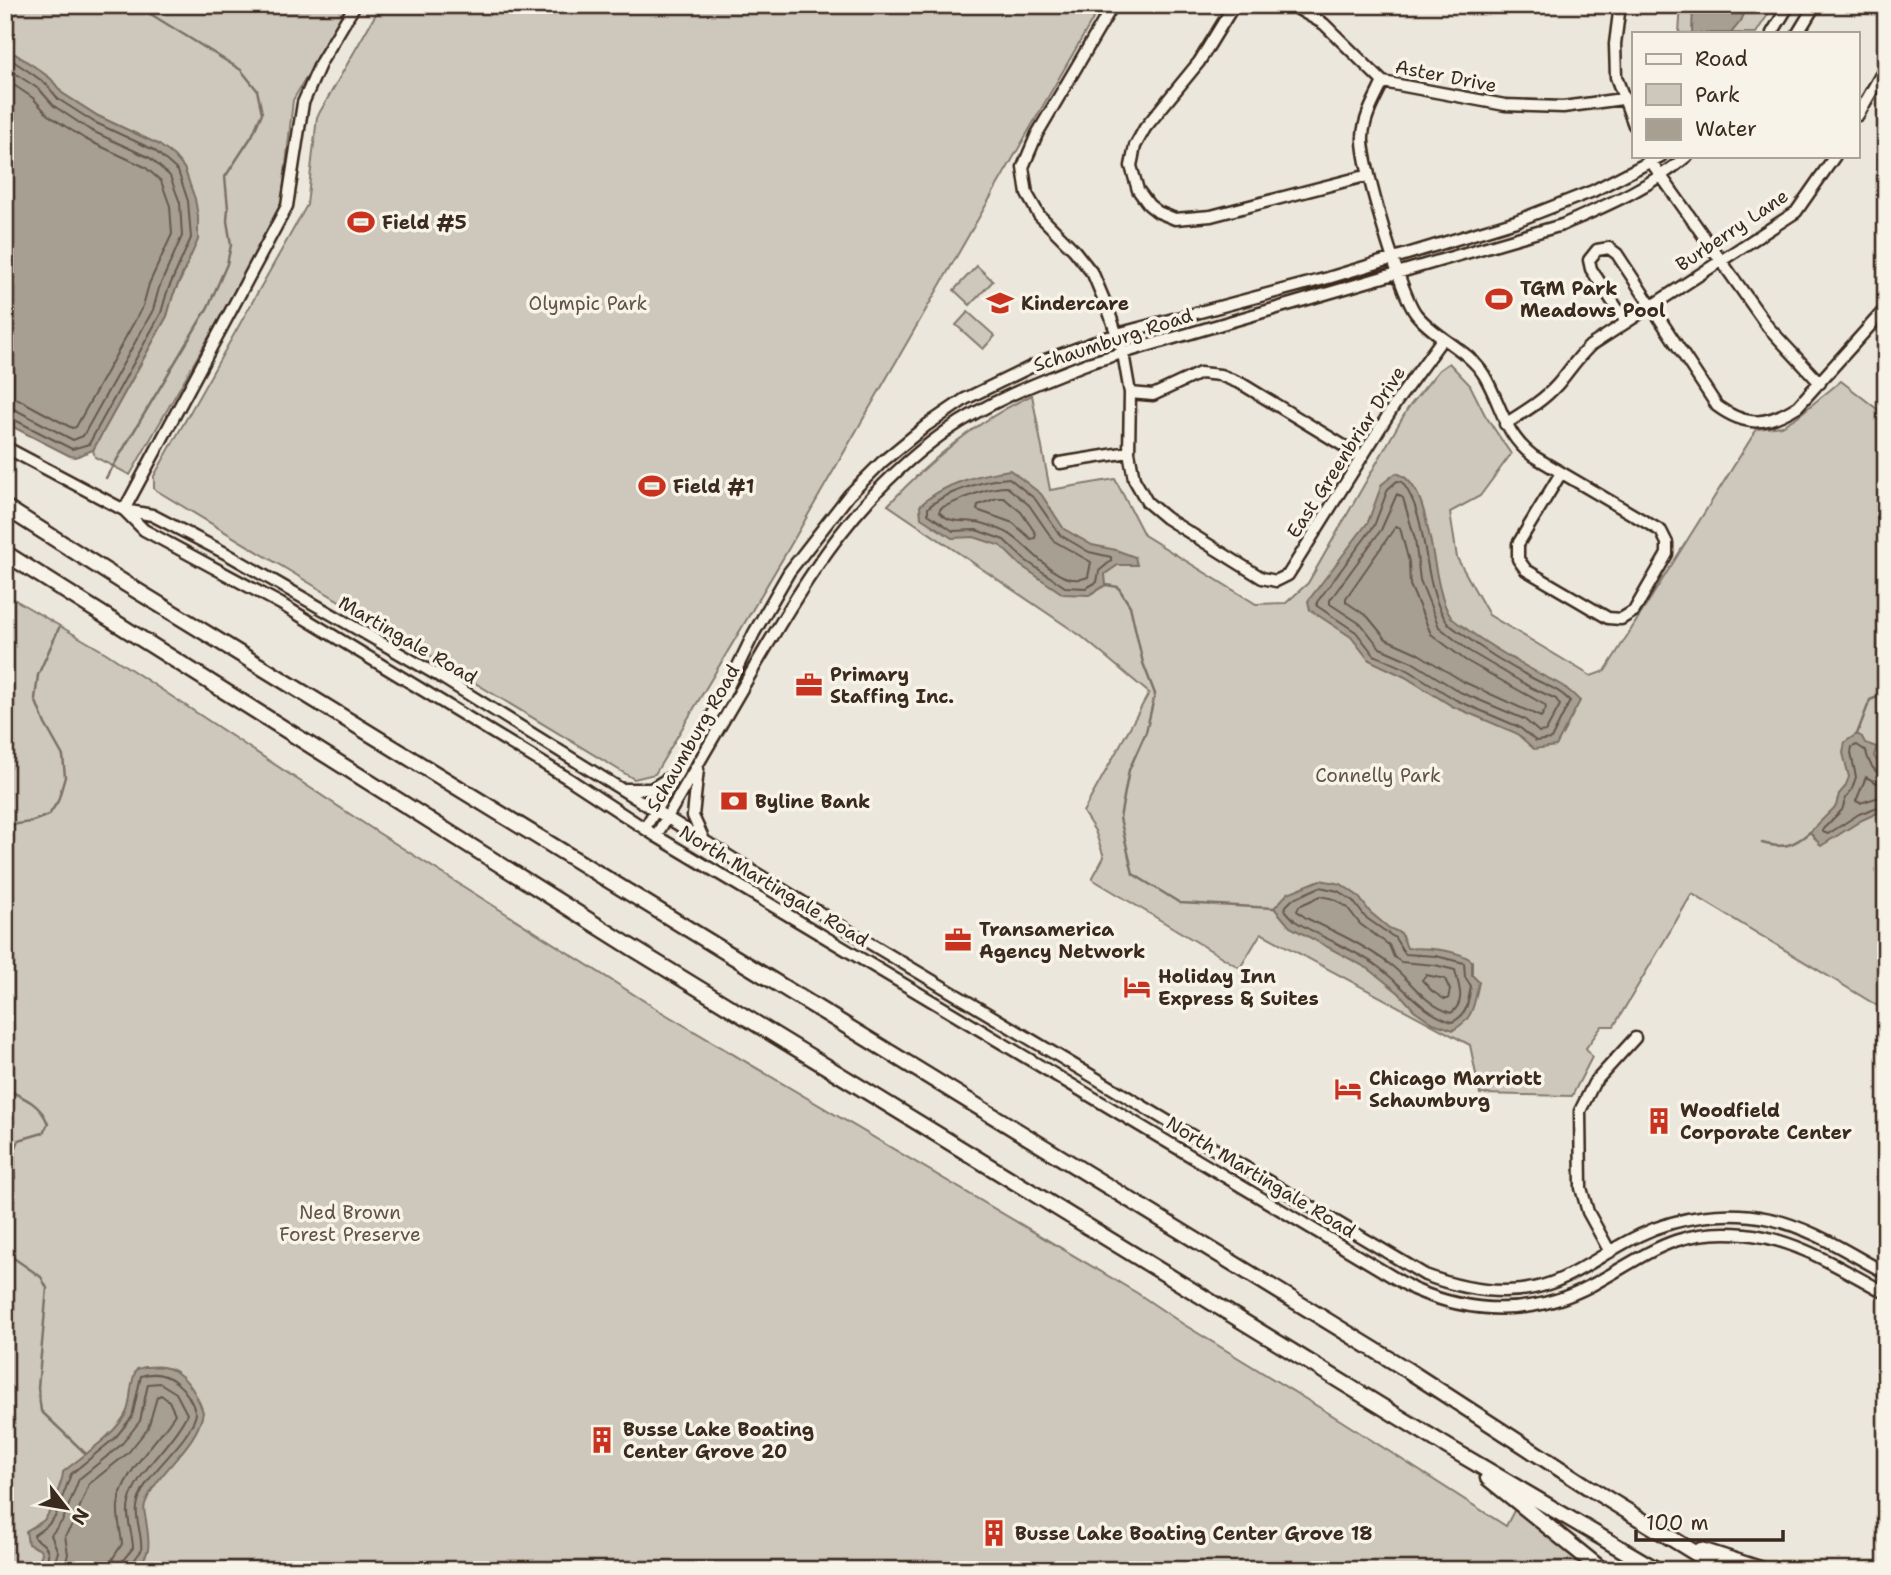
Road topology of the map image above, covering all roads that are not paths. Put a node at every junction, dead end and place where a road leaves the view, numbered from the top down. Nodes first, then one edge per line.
1 (355, 5) edge
2 (1113, 5) edge
3 (1234, 5) edge
4 (1291, 5) edge
5 (1620, 5) edge
6 (1789, 5) edge
7 (1815, 5) edge
8 (1773, 32) edge
9 (1799, 32) edge
10 (1886, 66) edge
11 (1383, 82) junction
12 (1622, 99) junction
13 (1860, 112) edge
14 (1632, 121) edge
15 (1684, 158) edge
16 (1834, 158) edge
17 (1649, 159) edge
18 (1369, 175) junction
19 (1660, 176) junction
20 (1394, 257) junction
21 (1721, 260) junction
22 (1399, 274) junction
23 (1651, 305) junction
24 (1886, 308) edge
25 (1626, 322) junction
26 (1117, 334) junction
27 (1443, 338) junction
28 (1123, 353) junction
29 (1820, 383) junction
30 (1130, 393) junction
31 (1505, 424) junction
32 (5, 447) edge
33 (1129, 452) junction
34 (1362, 457) junction
35 (1060, 463) dead end
36 (1561, 473) junction
37 (5, 507) edge
38 (124, 510) junction
39 (5, 552) edge
40 (700, 759) junction
41 (680, 771) junction
42 (621, 789) junction
43 (656, 812) junction
44 (666, 818) junction
45 (645, 828) junction
46 (656, 836) junction
47 (705, 842) junction
48 (1635, 1038) dead end
49 (1610, 1252) junction
50 (1886, 1273) edge
51 (1886, 1293) edge
52 (1448, 1447) junction
53 (1677, 1542) junction
54 (1602, 1570) edge
55 (1657, 1570) edge
56 (1723, 1570) edge
57 (1763, 1570) edge

1 - 38 street
2 - 26 street
3 - 18 street
4 - 11 street, Aster Drive
5 - 12 street
6 - 8 street
7 - 9 street
10 - 13 street
11 - 12 street, Aster Drive
11 - 18 street
12 - 14 street
15 - 19 street, Schaumburg Road
16 - 21 street, Burberry Lane
17 - 19 street
17 - 20 street, Schaumburg Road
18 - 20 street
19 - 21 street
19 - 22 street, Schaumburg Road
20 - 22 street
20 - 26 street, Schaumburg Road
21 - 23 street, Burberry Lane
21 - 29 street
22 - 27 street
22 - 28 street, Schaumburg Road
23 - 25 street, Burberry Lane
23 - 25 street
23 - 29 street
24 - 29 street
25 - 31 street, Burberry Lane
26 - 28 street
26 - 41 street, Schaumburg Road
27 - 31 street
27 - 34 street, East Greenbriar Drive
28 - 30 street
28 - 40 street, Schaumburg Road
30 - 33 street
30 - 34 street
31 - 36 street
32 - 38 street, Martingale Road
33 - 34 street, East Greenbriar Drive
33 - 35 street
36 - 36 street
37 - 53 highway
38 - 42 street, Martingale Road
38 - 45 street, Martingale Road
39 - 52 highway
40 - 44 street, Schaumburg Road
40 - 47 street
41 - 42 street
41 - 43 street, Schaumburg Road
42 - 43 street, Martingale Road
43 - 44 street, Martingale Road
43 - 45 street, Schaumburg Road
44 - 46 street, Schaumburg Road
44 - 47 street, North Martingale Road
45 - 46 street, Martingale Road
46 - 51 street, North Martingale Road
47 - 49 street, North Martingale Road
48 - 49 street
49 - 50 street, North Martingale Road
52 - 54 highway
52 - 55 highway
53 - 56 highway
53 - 57 highway

